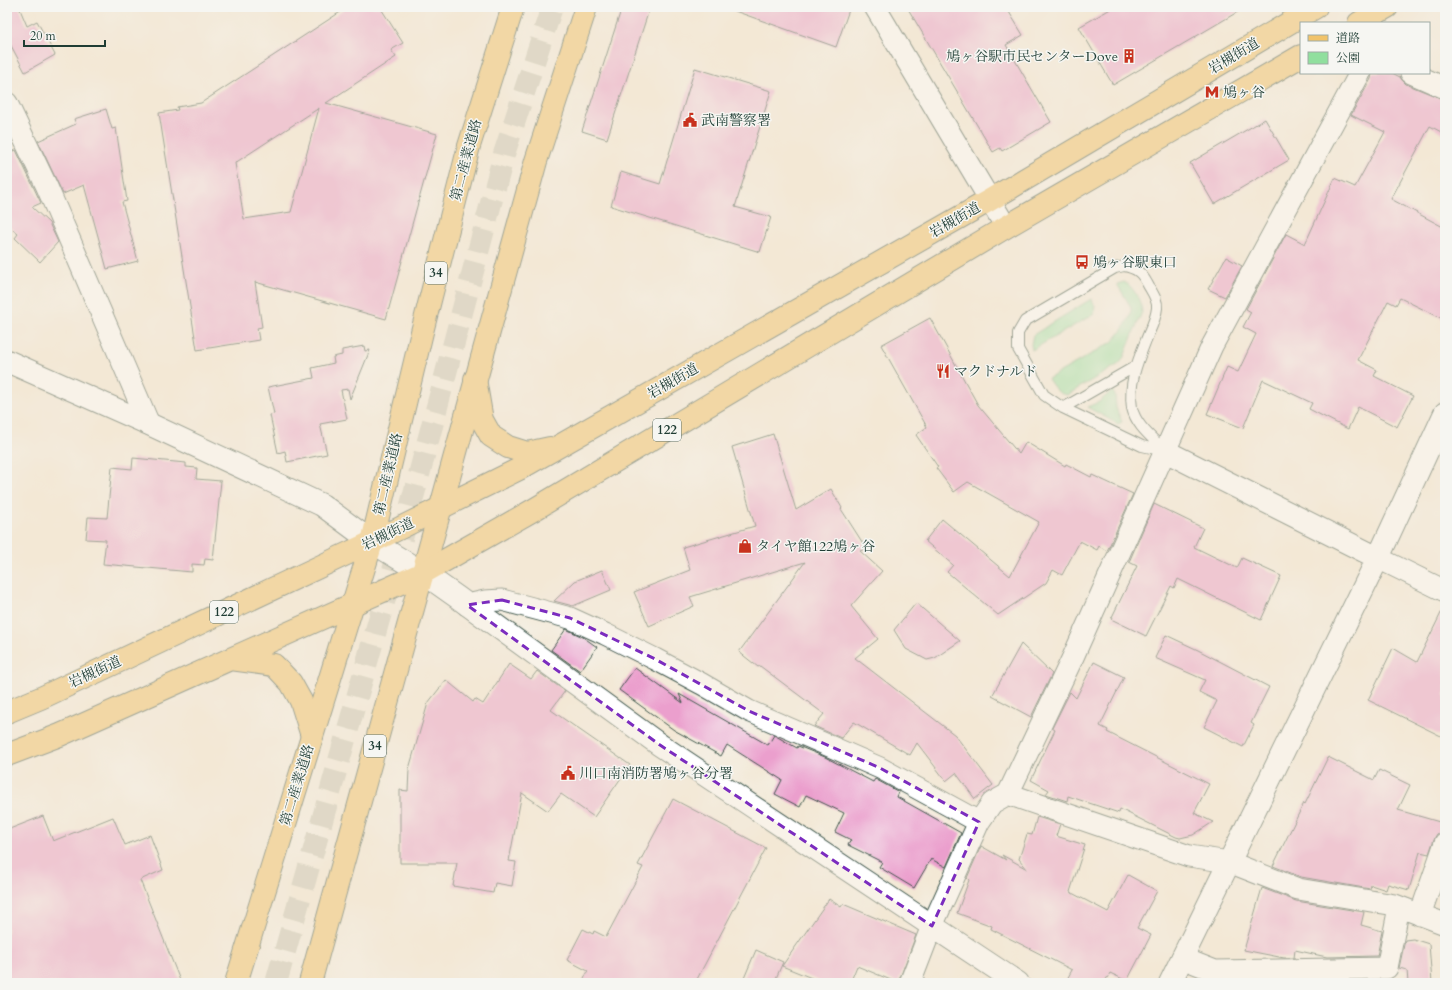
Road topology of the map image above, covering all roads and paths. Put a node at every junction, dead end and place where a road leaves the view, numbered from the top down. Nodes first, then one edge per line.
1 (512, 7) edge
2 (586, 7) edge
3 (875, 7) edge
4 (1316, 7) edge
5 (1387, 7) edge
6 (1361, 22) edge
7 (1300, 57) edge
8 (1359, 74) edge
9 (1414, 74) edge
10 (1445, 88) edge
11 (7, 103) edge
12 (990, 200) junction
13 (1006, 227) junction
14 (7, 360) edge
15 (1136, 366) junction
16 (475, 379) junction
17 (1063, 408) junction
18 (1445, 414) edge
19 (149, 424) junction
20 (561, 445) junction
21 (1165, 451) junction
22 (440, 509) junction
23 (372, 542) junction
24 (1378, 558) junction
25 (423, 573) junction
26 (1445, 591) edge
27 (467, 605) junction
28 (352, 606) junction
29 (232, 659) junction
30 (7, 712) edge
31 (312, 736) junction
32 (7, 755) edge
33 (1008, 794) junction
34 (979, 822) junction
35 (1445, 843) edge
36 (1229, 862) junction
37 (1399, 907) junction
38 (1420, 915) junction
39 (1445, 924) edge
40 (932, 926) junction
41 (1182, 958) junction
42 (310, 982) edge
43 (236, 983) edge
44 (910, 983) edge
45 (1018, 983) edge
46 (1170, 983) edge

1 - 23 main road, 第二産業道路 / 34
2 - 16 main road, 34
3 - 12 street
4 - 12 main road, 岩槻街道 / 122
5 - 6 main road
7 - 13 main road, 122
8 - 21 street
9 - 10 street
11 - 19 street
12 - 13 street
12 - 20 main road, 岩槻街道 / 122
13 - 25 main road, 122
14 - 19 street
15 - 17 lane
15 - 17 lane
15 - 21 lane
16 - 20 main road
16 - 22 main road, 34
17 - 21 lane
18 - 24 street
19 - 23 street
20 - 22 main road, 岩槻街道 / 122
21 - 24 street
21 - 33 street
22 - 23 main road, 岩槻街道 / 122
22 - 25 main road, 34
23 - 25 street
23 - 28 main road, 第二産業道路 / 34
23 - 30 main road, 岩槻街道 / 122
24 - 26 street
24 - 36 street
25 - 27 street
25 - 28 main road, 122
25 - 42 main road, 34
27 - 34 street
27 - 40 street
28 - 29 main road, 122
28 - 31 main road, 第二産業道路 / 34
29 - 31 main road
29 - 32 main road, 122
31 - 43 main road, 第二産業道路 / 34
33 - 34 street
33 - 36 street
34 - 40 street
35 - 38 street
36 - 37 street
36 - 41 street
37 - 38 street
37 - 41 street
38 - 39 street
40 - 44 street
40 - 45 street
41 - 46 street

